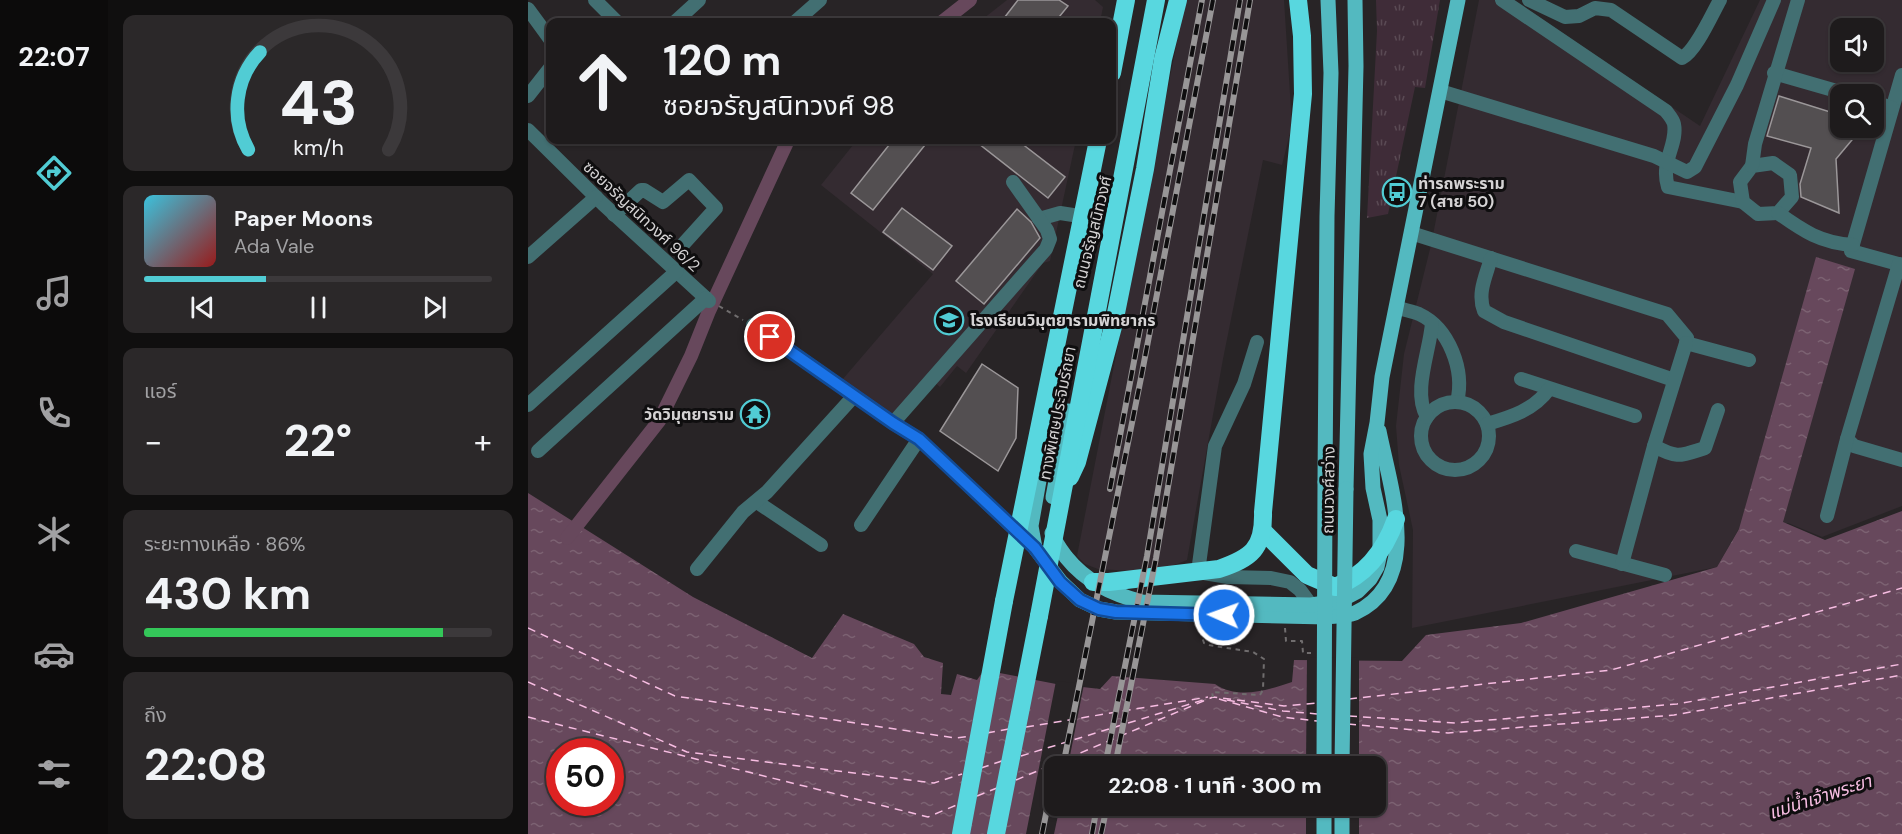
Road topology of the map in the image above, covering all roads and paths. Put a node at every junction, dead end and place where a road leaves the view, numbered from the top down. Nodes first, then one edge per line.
1 (595, 0) edge
2 (699, 0) edge
3 (820, 0) edge
4 (1121, 0) edge
5 (1126, 0) edge
6 (1158, 0) edge
7 (1179, 0) edge
8 (1298, 0) edge
9 (1328, 0) edge
10 (1355, 0) edge
11 (1458, 0) edge
12 (1502, 0) edge
13 (1529, 0) edge
14 (1720, 0) edge
15 (1774, 0) edge
16 (1798, 0) edge
17 (1616, 5) edge
18 (528, 9) edge
19 (613, 18) edge
20 (679, 18) edge
21 (805, 18) edge
22 (1116, 27) edge
23 (546, 34) edge
24 (1116, 52) edge
25 (546, 73) edge
26 (1774, 74) junction
27 (1902, 75) edge
28 (1830, 89) edge
29 (1440, 91) junction
30 (528, 96) edge
31 (1884, 105) edge
32 (1892, 108) junction
33 (528, 130) edge
34 (1093, 144) edge
35 (1097, 144) edge
36 (1666, 162) junction
37 (1752, 166) junction
38 (1013, 182) dead end
39 (596, 197) junction
40 (1743, 202) junction
41 (1778, 213) junction
42 (615, 214) junction
43 (1086, 217) junction
44 (1039, 219) junction
45 (1411, 233) junction
46 (1852, 245) junction
47 (678, 250) dead end
48 (528, 256) edge
49 (1491, 258) junction
50 (1901, 265) edge
51 (677, 271) junction
52 (707, 299) junction
53 (1396, 307) junction
54 (736, 316) dead end
55 (1432, 323) junction
56 (753, 325) dead end
57 (1257, 342) dead end
58 (1686, 343) junction
59 (1749, 360) dead end
60 (1521, 380) dead end
61 (1674, 380) junction
62 (1549, 389) junction
63 (854, 396) junction
64 (1457, 402) junction
65 (528, 405) edge
66 (1718, 410) dead end
67 (1635, 416) dead end
68 (1427, 417) junction
69 (893, 423) junction
70 (1377, 423) junction
71 (1487, 424) junction
72 (919, 439) junction
73 (1847, 439) junction
74 (1654, 446) junction
75 (538, 451) dead end
76 (1902, 460) edge
77 (1061, 500) junction
78 (757, 502) junction
79 (1827, 516) dead end
80 (1396, 519) junction
81 (861, 525) dead end
82 (1264, 532) junction
83 (821, 544) dead end
84 (1035, 548) junction
85 (1576, 551) dead end
86 (1380, 553) junction
87 (1622, 564) junction
88 (697, 569) dead end
89 (1198, 572) junction
90 (1665, 574) dead end
91 (1093, 582) junction
92 (1311, 605) junction
93 (1200, 631) dead end
94 (1285, 632) dead end
95 (1303, 653) dead end
96 (1213, 697) dead end
97 (1324, 756) edge
98 (1342, 756) edge
99 (1324, 816) edge
100 (1342, 816) edge
101 (961, 834) edge
102 (996, 834) edge
103 (1324, 834) edge
104 (1342, 834) edge

1 - 19 street
2 - 20 street
3 - 21 street
4 - 22 main road
5 - 24 highway
6 - 77 highway, ทางพิเศษประจิมรัถยา, bridge
6 - 91 main road, ถนนจรัญสนิทวงศ์
7 - 77 highway, bridge
8 - 82 highway
9 - 97 main road, ถนนวงศ์สว่าง, bridge
10 - 98 main road, ถนนวงศ์สว่าง, bridge
11 - 29 main road, ถนนจรัญสนิทวงศ์
12 - 36 street
13 - 17 street
14 - 17 street
15 - 36 street
16 - 26 street
18 - 23 street
25 - 30 street
26 - 28 street
26 - 37 street
27 - 32 street
29 - 36 street
29 - 45 main road, ถนนจรัญสนิทวงศ์
31 - 32 street
32 - 46 street
33 - 39 street, ซอยจรัญสนิทวงศ์ 96/2
34 - 43 main road, ถนนจรัญสนิทวงศ์
35 - 101 highway, ทางพิเศษประจิมรัถยา, bridge
36 - 40 street
37 - 40 street
37 - 41 street
38 - 44 street
39 - 42 street, ซอยจรัญสนิทวงศ์ 96/2
39 - 48 street
40 - 41 street
41 - 46 street
42 - 47 street
42 - 51 street, ซอยจรัญสนิทวงศ์ 96/2
43 - 44 street
43 - 84 main road, ถนนจรัญสนิทวงศ์
44 - 69 street
45 - 49 street
45 - 53 main road, ถนนจรัญสนิทวงศ์
46 - 50 street
49 - 58 street
49 - 61 street
50 - 73 street
51 - 52 street, ซอยจรัญสนิทวงศ์ 96/2
51 - 65 street
52 - 54 path
52 - 75 street
53 - 55 street
53 - 70 main road, ถนนจรัญสนิทวงศ์
55 - 64 street
55 - 68 street
56 - 63 street
57 - 89 street
58 - 59 street
58 - 61 street
60 - 62 street
61 - 74 street
62 - 67 street
62 - 71 street
63 - 69 street
63 - 78 street
64 - 68 street
64 - 71 street
66 - 74 street
68 - 71 street
69 - 72 street
70 - 80 main road, ถนนจรัญสนิทวงศ์
70 - 86 main road, ถนนจรัญสนิทวงศ์
72 - 81 street
72 - 84 street
73 - 76 street
73 - 79 street
74 - 87 street
77 - 102 highway, ทางพิเศษประจิมรัถยา, bridge
78 - 83 street
78 - 88 street
80 - 84 main road, ถนนจรัญสนิทวงศ์
80 - 86 highway
82 - 86 highway
82 - 89 highway
85 - 87 street
86 - 92 main road, ถนนจรัญสนิทวงศ์
87 - 90 street
89 - 91 highway
89 - 92 street
91 - 92 main road, ถนนจรัญสนิทวงศ์
93 - 96 path
94 - 95 path
99 - 103 main road
100 - 104 main road

